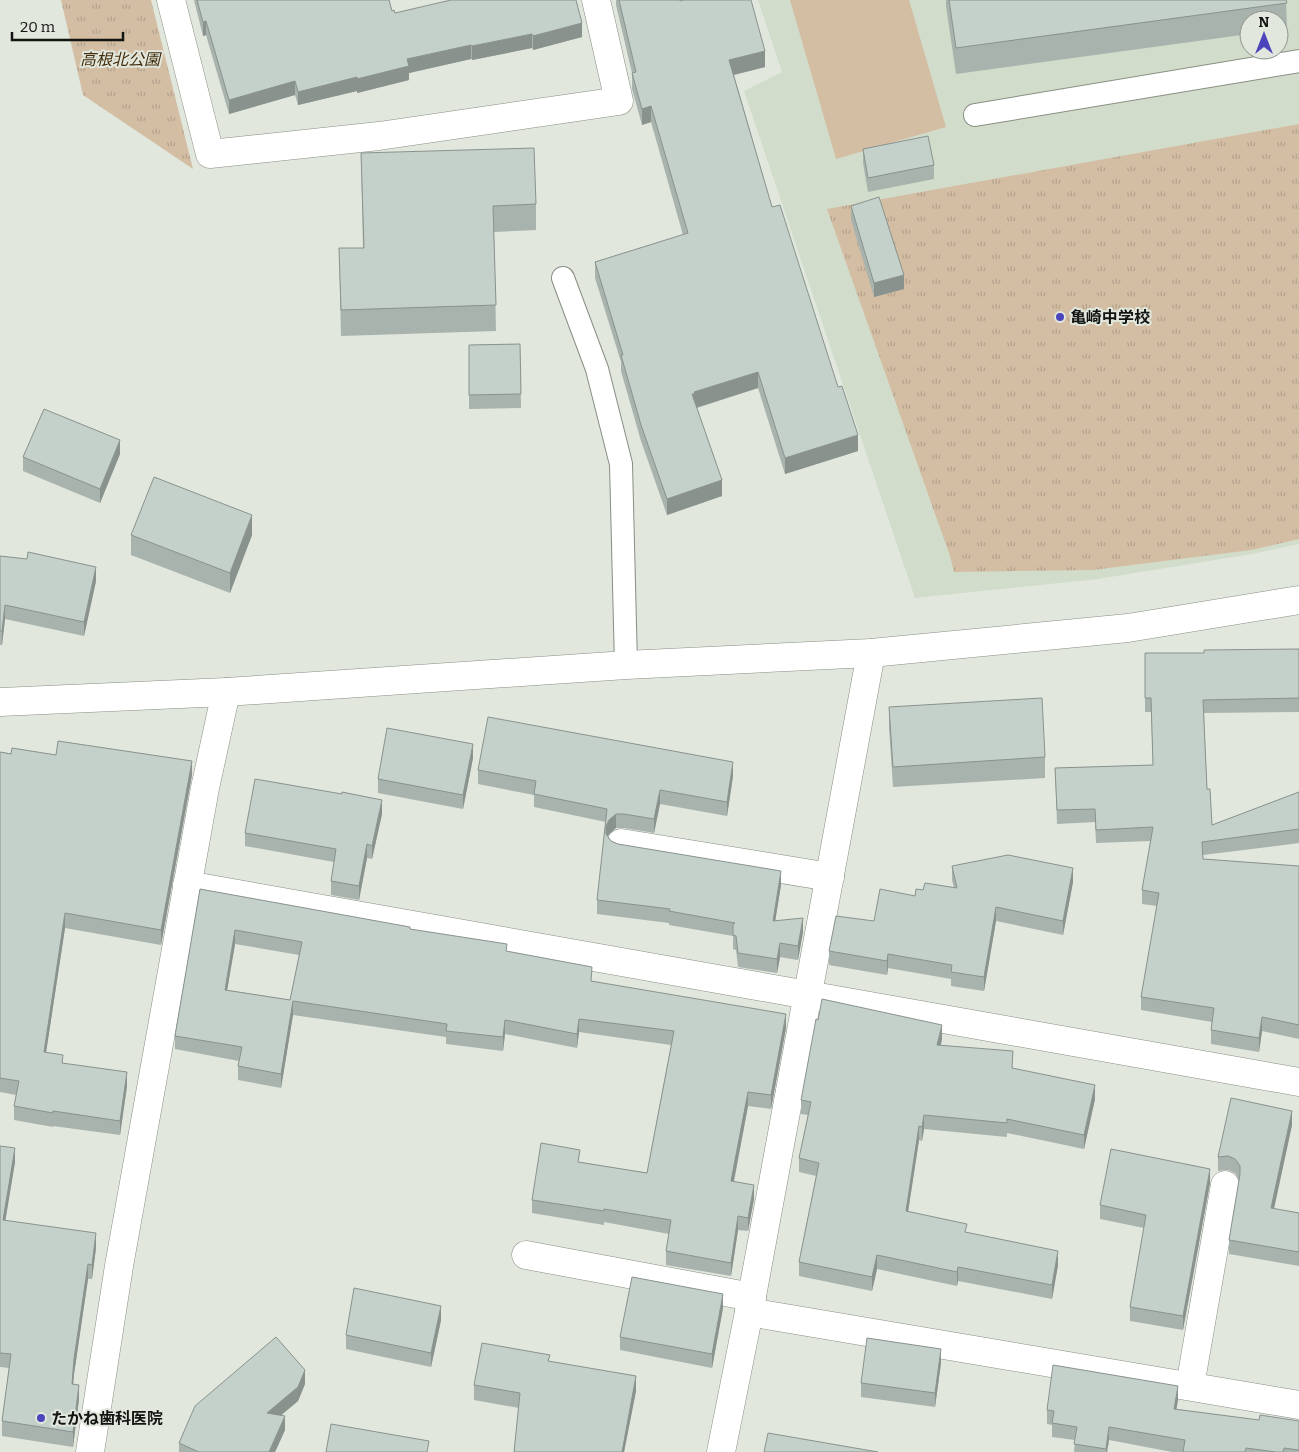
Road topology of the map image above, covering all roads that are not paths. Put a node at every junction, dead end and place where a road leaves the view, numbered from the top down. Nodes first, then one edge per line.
1 (171, 0) edge
2 (596, 0) edge
3 (1299, 61) edge
4 (975, 115) dead end
5 (563, 278) dead end
6 (1299, 600) edge
7 (872, 653) junction
8 (626, 665) junction
9 (226, 692) junction
10 (0, 702) edge
11 (621, 843) edge
12 (830, 877) junction
13 (187, 885) junction
14 (808, 994) junction
15 (1299, 1082) edge
16 (1224, 1185) dead end
17 (526, 1255) dead end
18 (750, 1304) junction
19 (1190, 1386) junction
20 (1299, 1405) edge
21 (90, 1452) edge
22 (721, 1452) edge

1 - 2 street
3 - 4 lane
5 - 8 lane
6 - 7 street
7 - 8 street
7 - 12 street
8 - 9 street
9 - 10 street
9 - 13 street
11 - 12 street
12 - 14 street
13 - 14 street
13 - 21 street
14 - 15 street
14 - 18 street
16 - 19 street
17 - 18 street
18 - 19 street
18 - 22 street
19 - 20 street

